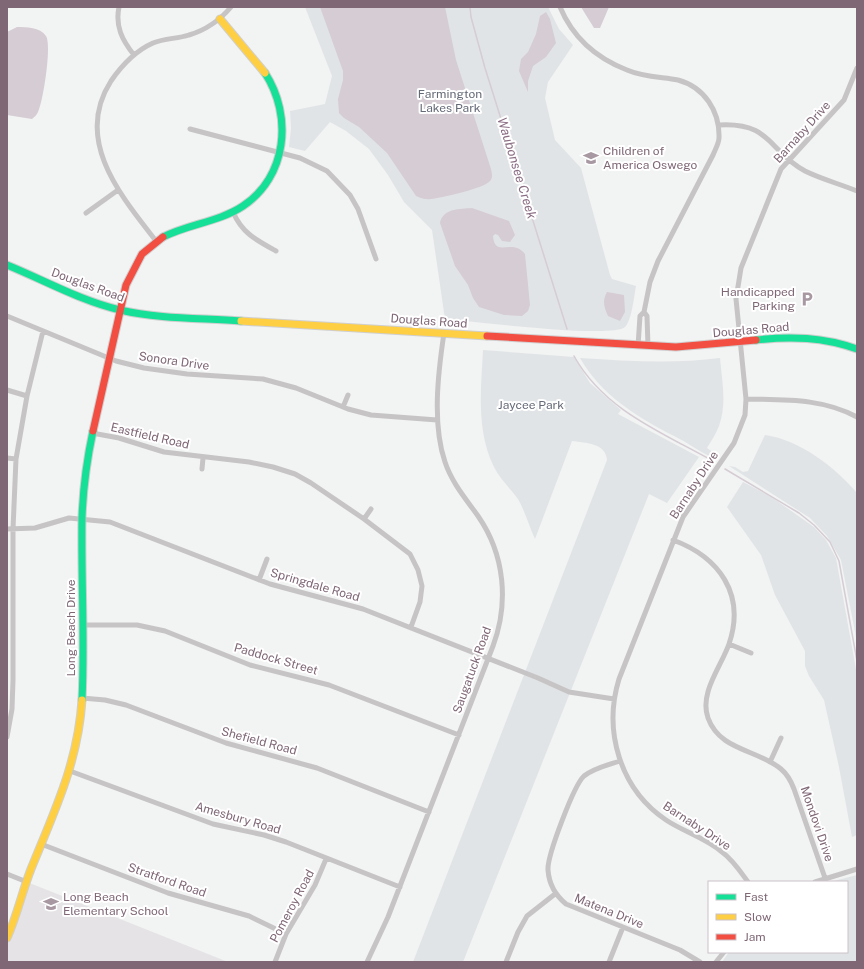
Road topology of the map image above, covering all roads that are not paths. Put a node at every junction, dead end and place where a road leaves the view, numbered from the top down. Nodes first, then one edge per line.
1 (119, 7) edge
2 (231, 7) edge
3 (560, 7) edge
4 (220, 19) junction
5 (134, 55) junction
6 (857, 68) edge
7 (719, 125) junction
8 (190, 129) dead end
9 (280, 153) junction
10 (789, 159) junction
11 (118, 190) junction
12 (857, 191) edge
13 (233, 212) junction
14 (86, 214) dead end
15 (156, 241) junction
16 (276, 250) dead end
17 (376, 259) dead end
18 (7, 265) edge
19 (120, 310) junction
20 (644, 312) junction
21 (7, 316) edge
22 (43, 331) junction
23 (444, 333) junction
24 (740, 342) junction
25 (638, 346) junction
26 (648, 346) junction
27 (857, 349) edge
28 (109, 357) junction
29 (7, 390) edge
30 (348, 395) dead end
31 (27, 396) junction
32 (746, 399) junction
33 (343, 407) junction
34 (857, 417) edge
35 (438, 420) junction
36 (92, 433) junction
37 (7, 458) edge
38 (203, 458) junction
39 (16, 459) junction
40 (202, 469) dead end
41 (371, 509) dead end
42 (82, 518) junction
43 (364, 519) junction
44 (10, 529) edge
45 (673, 540) junction
46 (267, 559) dead end
47 (259, 580) junction
48 (83, 625) junction
49 (411, 627) junction
50 (9, 630) edge
51 (729, 644) junction
52 (751, 653) dead end
53 (488, 658) junction
54 (82, 698) junction
55 (614, 699) junction
56 (9, 709) edge
57 (459, 735) junction
58 (7, 737) edge
59 (781, 738) dead end
60 (620, 761) junction
61 (770, 762) junction
62 (70, 771) junction
63 (429, 812) junction
64 (41, 844) junction
65 (326, 859) junction
66 (857, 868) edge
67 (7, 874) edge
68 (825, 878) junction
69 (747, 881) edge
70 (818, 881) edge
71 (27, 882) junction
72 (400, 886) junction
73 (555, 894) junction
74 (622, 927) junction
75 (286, 934) junction
76 (7, 938) edge
77 (723, 953) edge
78 (275, 962) edge
79 (367, 962) edge
80 (506, 962) edge
81 (609, 962) edge
82 (700, 962) edge
83 (716, 962) edge

1 - 5 street
2 - 4 street
3 - 7 street
4 - 5 street
4 - 9 street
5 - 11 street
6 - 10 street, Barnaby Drive
7 - 10 street
7 - 20 street
8 - 9 street
9 - 13 street
9 - 17 street
10 - 12 street
10 - 24 street, Barnaby Drive
11 - 14 street
11 - 15 street
13 - 15 street, Long Beach Drive
13 - 16 street
15 - 19 street, Long Beach Drive
18 - 19 street, Douglas Road
19 - 23 street, Douglas Road
19 - 28 street, Long Beach Drive
20 - 25 street
20 - 26 street
21 - 22 street, Sonora Drive
22 - 28 street, Sonora Drive
22 - 31 street
23 - 25 street, Douglas Road
23 - 35 street, Saugatuck Road
24 - 26 street, Douglas Road
24 - 27 street, Douglas Road
24 - 32 street, Barnaby Drive
25 - 26 street, Douglas Road
28 - 33 street, Sonora Drive
28 - 36 street, Long Beach Drive
29 - 31 street
30 - 33 street
31 - 39 street
32 - 34 street
32 - 45 street, Barnaby Drive
33 - 35 street, Sonora Drive
35 - 53 street, Saugatuck Road
36 - 38 street, Eastfield Road
36 - 42 street, Long Beach Drive
37 - 39 street
38 - 40 street, Eastfield Road
38 - 43 street, Eastfield Road
39 - 44 street
41 - 43 street
42 - 44 street, Springdale Road
42 - 47 street, Springdale Road
42 - 48 street, Long Beach Drive
43 - 49 street, Eastfield Road
44 - 50 street
45 - 51 street, Mondovi Drive
45 - 55 street, Barnaby Drive
46 - 47 street
47 - 49 street, Springdale Road
48 - 54 street, Long Beach Drive
48 - 57 street, Paddock Street
49 - 53 street, Springdale Road
50 - 56 street
51 - 52 street
51 - 61 street, Mondovi Drive
53 - 55 street, Springdale Road
53 - 57 street, Saugatuck Road
54 - 62 street, Long Beach Drive
54 - 63 street, Shefield Road
55 - 60 street, Barnaby Drive
56 - 58 street
57 - 63 street, Saugatuck Road
59 - 61 street
60 - 69 street, Barnaby Drive
60 - 73 street
61 - 68 street, Mondovi Drive
62 - 64 street, Long Beach Drive
62 - 65 street, Amesbury Road
63 - 72 street, Saugatuck Road
64 - 71 street, Long Beach Drive
64 - 75 street, Stratford Road
65 - 72 street, Amesbury Road
65 - 75 street, Pomeroy Road
66 - 68 street
67 - 71 street
68 - 70 street
71 - 76 street, Long Beach Drive
72 - 79 street, Saugatuck Road
73 - 74 street, Matena Drive
73 - 80 street
74 - 81 street
74 - 82 street, Matena Drive
75 - 78 street, Pomeroy Road
77 - 83 street

